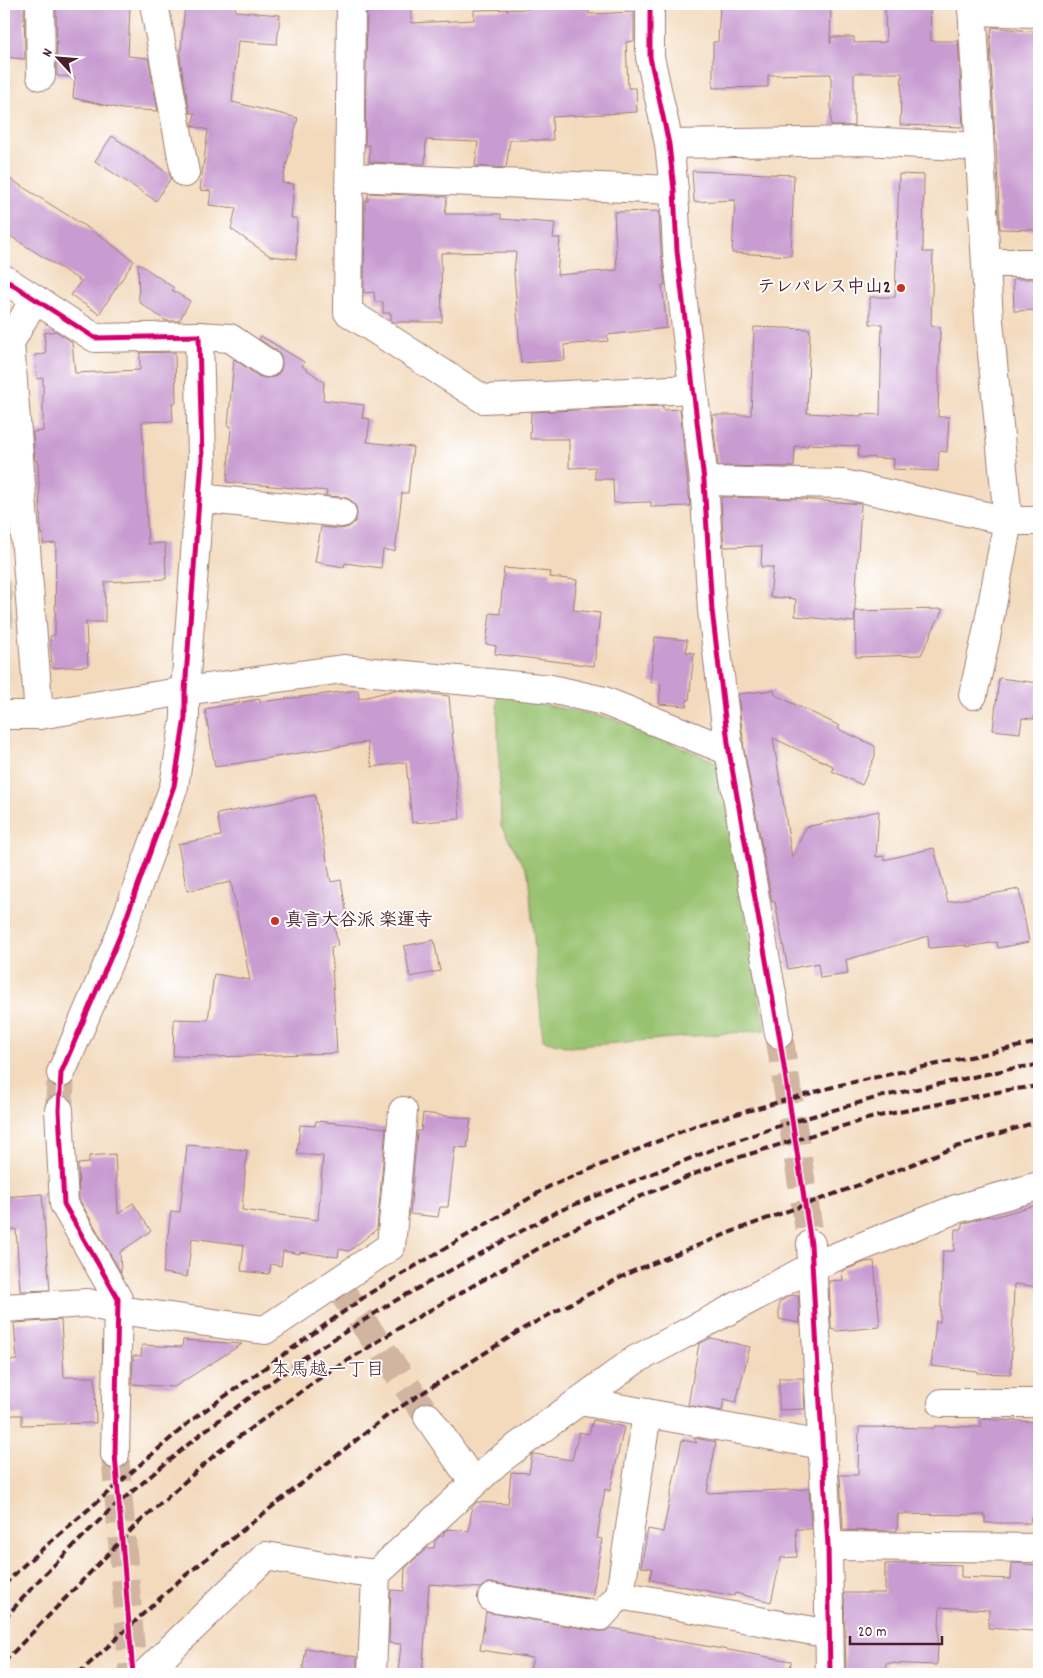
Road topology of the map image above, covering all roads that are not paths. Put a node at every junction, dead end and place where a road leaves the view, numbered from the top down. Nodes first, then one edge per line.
1 (40, 4) edge
2 (154, 4) edge
3 (351, 4) edge
4 (650, 4) edge
5 (972, 8) edge
6 (1039, 13) edge
7 (41, 76) dead end
8 (669, 144) junction
9 (979, 147) junction
10 (184, 173) dead end
11 (350, 177) junction
12 (674, 190) junction
13 (987, 263) junction
14 (1039, 263) edge
15 (4, 279) edge
16 (34, 299) junction
17 (199, 336) junction
18 (267, 363) dead end
19 (693, 389) junction
20 (704, 481) junction
21 (199, 498) junction
22 (342, 513) dead end
23 (1008, 521) junction
24 (1039, 521) edge
25 (185, 691) junction
26 (974, 695) dead end
27 (4, 715) edge
28 (39, 715) junction
29 (729, 751) junction
30 (779, 1034) tunnel mouth
31 (61, 1073) tunnel mouth
32 (59, 1110) tunnel mouth
33 (403, 1111) dead end
34 (1039, 1186) edge
35 (812, 1255) junction
36 (4, 1308) edge
37 (118, 1310) junction
38 (580, 1401) junction
39 (942, 1403) dead end
40 (1039, 1403) edge
41 (647, 1413) junction
42 (428, 1417) tunnel mouth
43 (822, 1445) junction
44 (115, 1454) tunnel mouth
45 (474, 1483) junction
46 (828, 1546) junction
47 (1039, 1548) edge
48 (376, 1574) junction
49 (620, 1595) junction
50 (492, 1598) dead end
51 (829, 1634) junction
52 (145, 1674) edge
53 (372, 1674) edge
54 (830, 1674) edge

1 - 7 street
2 - 10 street
3 - 11 street
4 - 8 street
5 - 6 street
5 - 9 street
8 - 9 street
8 - 12 street
9 - 13 street
11 - 12 street
11 - 19 street
12 - 19 street
13 - 14 street
13 - 23 street
15 - 16 street
16 - 17 street
16 - 28 street
17 - 18 street
17 - 21 street
19 - 20 street
20 - 23 street
20 - 29 street
21 - 22 street
21 - 25 street
23 - 24 street
23 - 26 street
25 - 28 street
25 - 29 street
25 - 31 street
27 - 28 street
29 - 30 street
32 - 37 street
33 - 37 street
34 - 35 street
35 - 38 street
35 - 43 street
36 - 37 street
37 - 44 street
38 - 41 street
38 - 45 street
39 - 40 street
41 - 43 street
41 - 49 street
42 - 45 street
43 - 46 street
45 - 48 street
46 - 47 street
46 - 51 street
48 - 52 street
48 - 53 street
49 - 50 street
49 - 51 street
51 - 54 street

